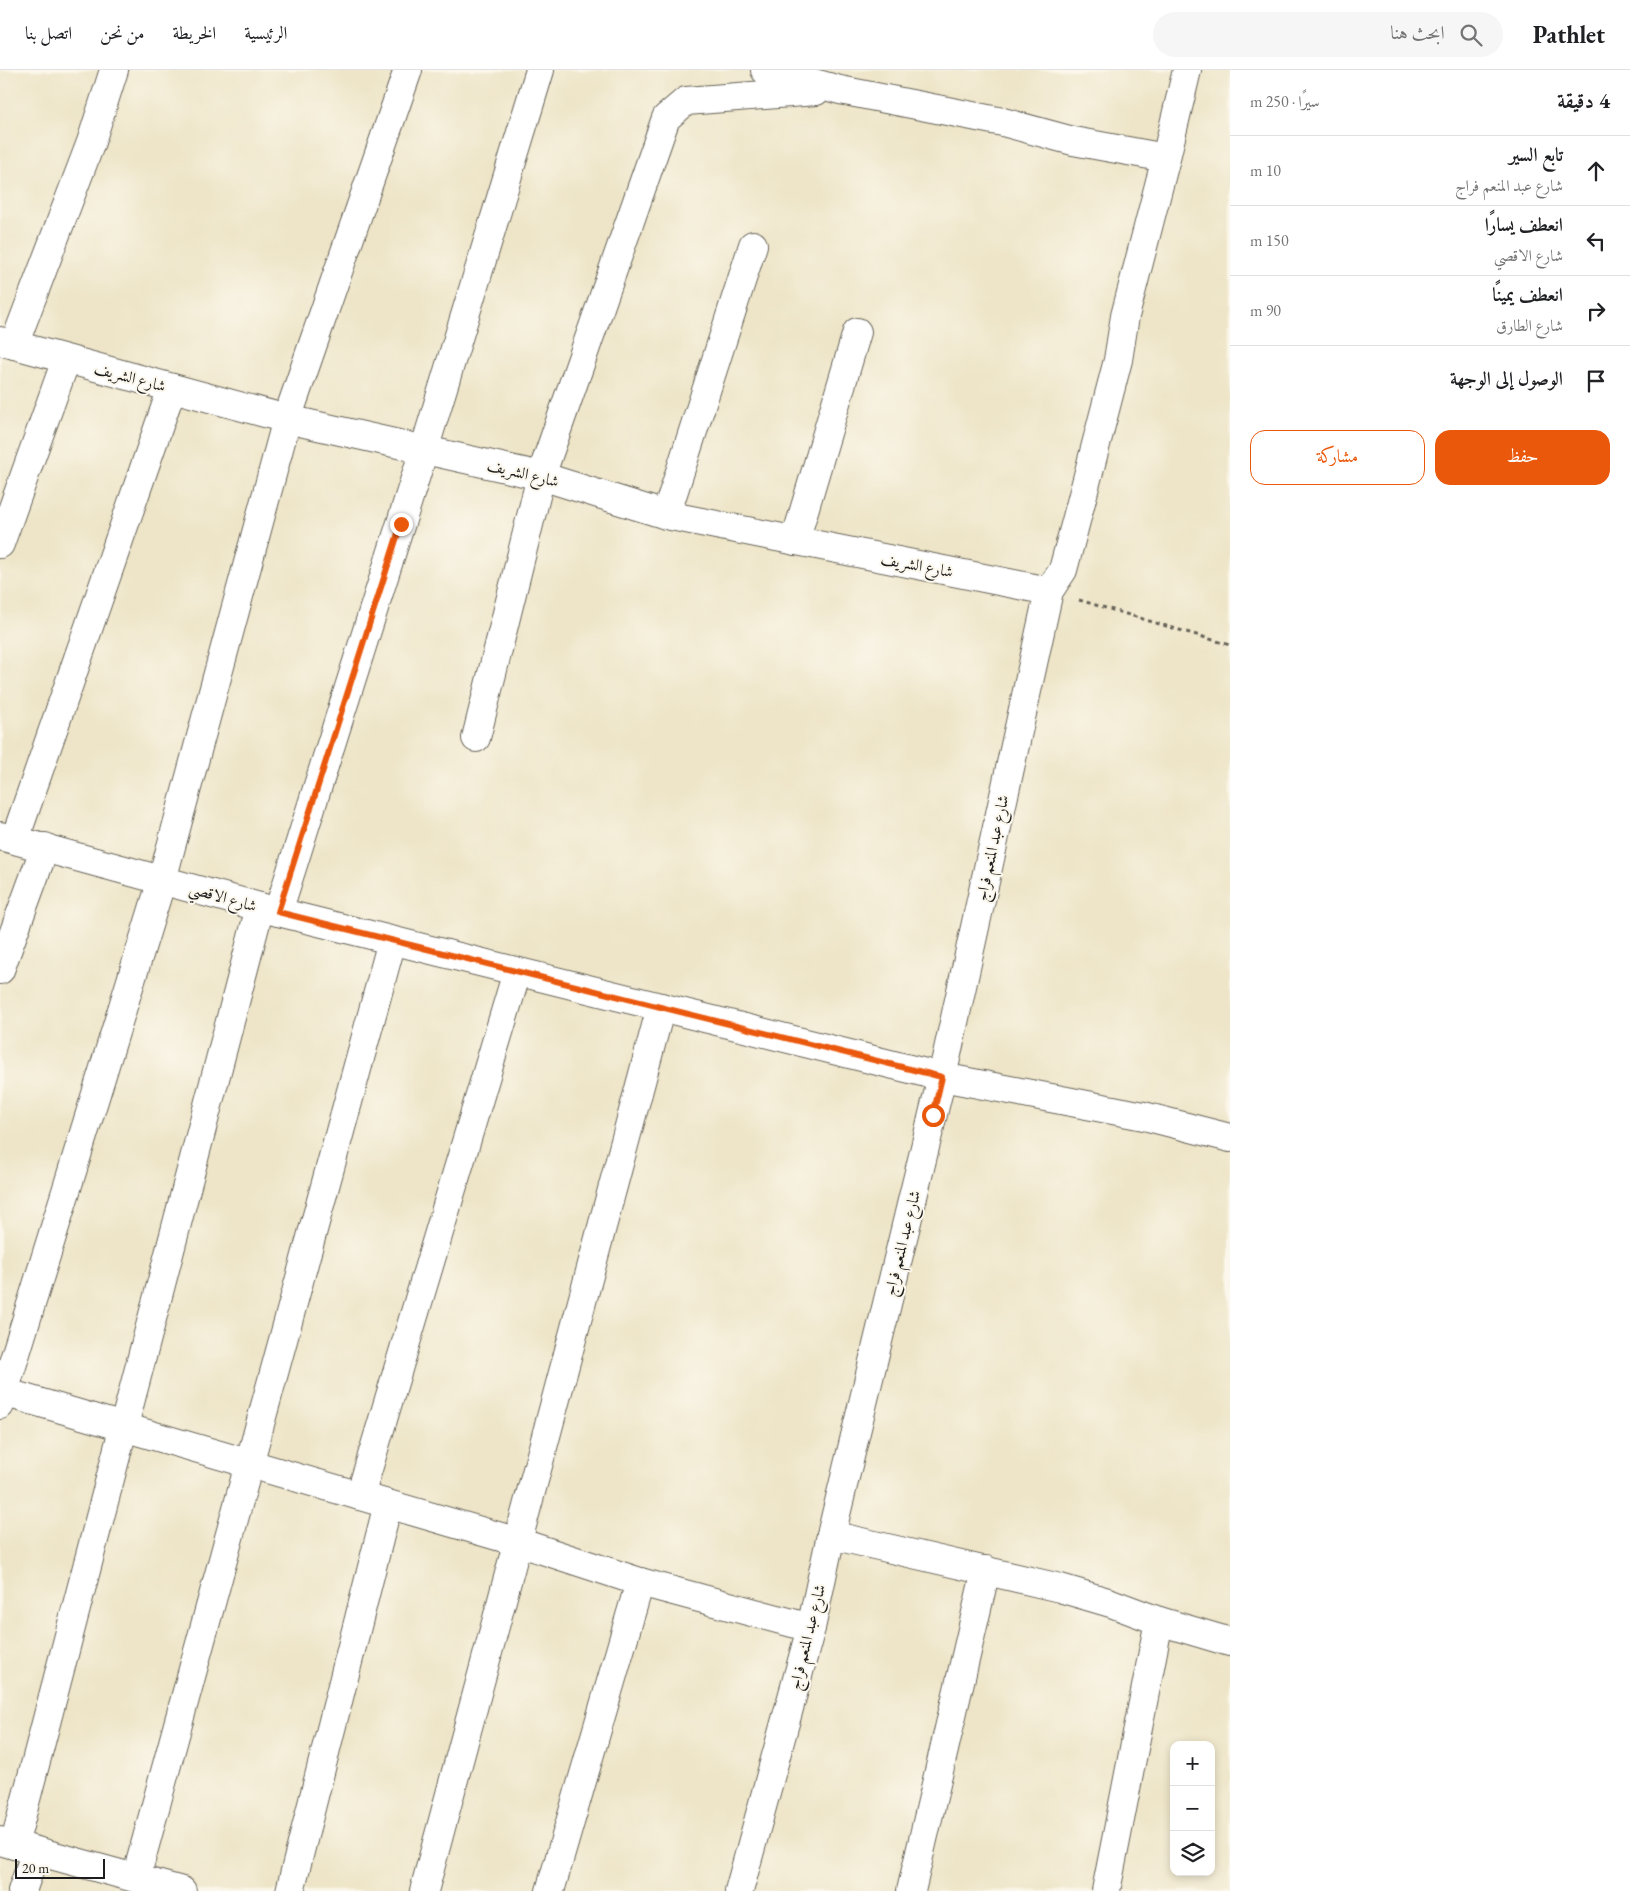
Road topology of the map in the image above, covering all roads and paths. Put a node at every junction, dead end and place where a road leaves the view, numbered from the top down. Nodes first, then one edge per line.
1 (114, 70) edge
2 (408, 70) edge
3 (540, 70) edge
4 (765, 70) edge
5 (1186, 70) edge
6 (840, 90) junction
7 (1166, 158) junction
8 (753, 245) dead end
9 (857, 332) dead end
10 (7, 343) edge
11 (66, 360) junction
12 (172, 388) junction
13 (287, 419) junction
14 (424, 450) junction
15 (541, 476) junction
16 (666, 515) junction
17 (795, 540) junction
18 (0, 544) edge
19 (1049, 591) junction
20 (1230, 644) edge
21 (476, 738) dead end
22 (7, 838) edge
23 (45, 847) junction
24 (162, 880) junction
25 (269, 910) junction
26 (392, 941) junction
27 (0, 970) edge
28 (517, 972) junction
29 (660, 1007) junction
30 (942, 1077) junction
31 (1230, 1138) edge
32 (1, 1396) edge
33 (124, 1427) junction
34 (249, 1464) junction
35 (360, 1496) junction
36 (388, 1504) junction
37 (831, 1536) junction
38 (518, 1542) junction
39 (986, 1570) junction
40 (640, 1582) junction
41 (1159, 1621) junction
42 (811, 1628) junction
43 (1230, 1642) edge
44 (17, 1845) edge
45 (136, 1878) junction
46 (22, 1891) edge
47 (182, 1891) edge
48 (290, 1891) edge
49 (424, 1891) edge
50 (550, 1891) edge
51 (739, 1891) edge
52 (911, 1891) edge
53 (1106, 1891) edge

1 - 10 street
2 - 13 street
3 - 14 street
4 - 6 street
5 - 7 street
6 - 7 street
6 - 15 street
7 - 19 street
8 - 16 street
9 - 17 street
10 - 11 street, شارع الشريف
11 - 12 street, شارع الشريف
11 - 18 street
12 - 13 street, شارع الشريف
12 - 22 street
13 - 14 street, شارع الشريف
13 - 24 street
14 - 15 street, شارع الشريف
14 - 25 street
15 - 16 street, شارع الشريف
15 - 21 street
16 - 17 street, شارع الشريف
17 - 19 street, شارع الشريف
19 - 20 path
19 - 30 street, شارع عبد المنعم فراج
22 - 23 street, شارع الاقصي
23 - 24 street, شارع الاقصي
23 - 27 street
24 - 25 street, شارع الاقصي
24 - 32 street
25 - 26 street, شارع الاقصي
25 - 33 street
26 - 28 street, شارع الاقصي
26 - 34 street
28 - 29 street, شارع الاقصي
28 - 35 street
29 - 30 street, شارع الاقصي
29 - 38 street
30 - 31 street, شارع الاقصي
30 - 37 street, شارع عبد المنعم فراج
32 - 33 street
33 - 34 street
33 - 44 street
34 - 35 street
34 - 45 street
35 - 36 street
36 - 38 street
36 - 48 street
37 - 39 street
37 - 42 street, شارع عبد المنعم فراج
38 - 40 street
38 - 49 street
39 - 41 street
39 - 52 street
40 - 42 street
40 - 50 street
41 - 43 street
41 - 53 street
42 - 51 street, شارع عبد المنعم فراج
44 - 45 street
44 - 46 street
45 - 47 street

